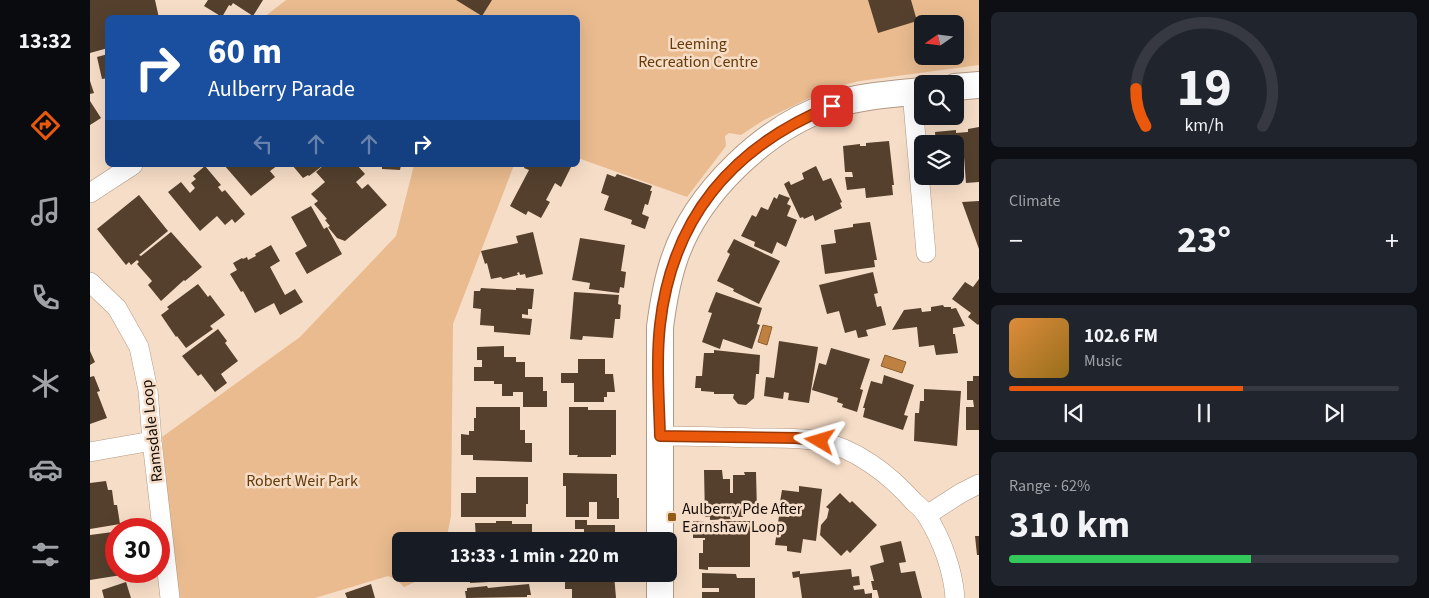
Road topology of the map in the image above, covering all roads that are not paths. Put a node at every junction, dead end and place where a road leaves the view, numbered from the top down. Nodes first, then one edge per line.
1 (979, 85) edge
2 (964, 86) edge
3 (914, 91) edge
4 (919, 125) edge
5 (130, 167) edge
6 (90, 193) edge
7 (926, 253) dead end
8 (90, 282) edge
9 (660, 436) junction
10 (152, 440) junction
11 (90, 452) edge
12 (979, 484) edge
13 (927, 515) junction
14 (660, 532) edge
15 (660, 582) edge
16 (170, 598) edge
17 (660, 598) edge
18 (956, 598) edge

1 - 2 main road
3 - 9 main road
4 - 7 street
5 - 6 street
8 - 10 street, Ramsdale Loop
9 - 13 street
9 - 14 main road
10 - 11 street
10 - 16 street, Ramsdale Loop
12 - 13 street
13 - 18 street
15 - 17 main road

